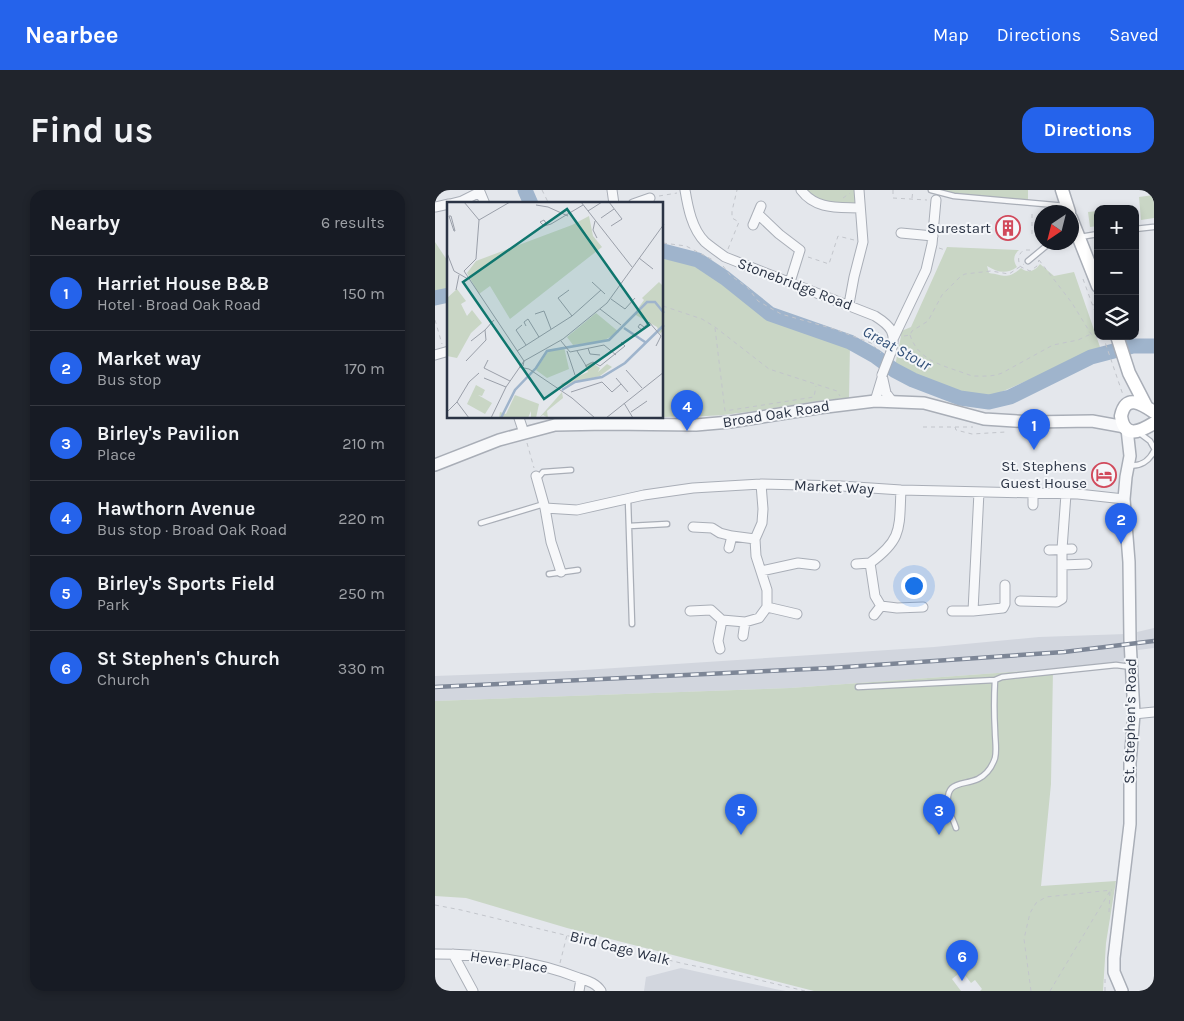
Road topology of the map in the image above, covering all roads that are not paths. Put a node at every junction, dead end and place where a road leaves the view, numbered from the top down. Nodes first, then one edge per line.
1 (801, 190) edge
2 (859, 190) edge
3 (931, 190) edge
4 (1062, 190) edge
5 (685, 191) edge
6 (650, 198) road end
7 (936, 200) road end
8 (463, 202) edge
9 (484, 202) edge
10 (638, 202) edge
11 (1067, 205) edge
12 (860, 208) junction
13 (1034, 214) edge
14 (753, 225) dead end
15 (1079, 226) edge
16 (1153, 227) edge
17 (1139, 229) edge
18 (1094, 232) edge
19 (901, 233) dead end
20 (933, 236) junction
21 (1079, 240) edge
22 (1041, 250) edge
23 (1028, 261) road end
24 (1094, 276) edge
25 (790, 282) junction
26 (849, 304) junction
27 (894, 337) junction
28 (1118, 340) edge
29 (1129, 373) junction
30 (882, 375) junction
31 (875, 401) junction
32 (892, 401) junction
33 (1125, 404) junction
34 (1150, 409) edge
35 (519, 419) edge
36 (606, 421) edge
37 (1092, 421) junction
38 (1126, 428) junction
39 (1147, 429) edge
40 (524, 433) junction
41 (1154, 450) edge
42 (1129, 461) junction
43 (435, 464) edge
44 (571, 470) dead end
45 (537, 478) joint
46 (761, 484) junction
47 (901, 490) junction
48 (979, 492) junction
49 (1033, 492) junction
50 (1066, 494) junction
51 (628, 499) junction
52 (1124, 499) junction
53 (1033, 505) dead end
54 (544, 506) junction
55 (481, 523) dead end
56 (667, 524) dead end
57 (629, 526) junction
58 (693, 527) dead end
59 (732, 536) junction
60 (755, 539) junction
61 (729, 548) dead end
62 (1067, 549) junction
63 (1049, 550) dead end
64 (870, 562) junction
65 (856, 564) dead end
66 (1087, 564) dead end
67 (815, 565) dead end
68 (1063, 565) junction
69 (578, 570) dead end
70 (561, 572) junction
71 (761, 572) junction
72 (549, 574) dead end
73 (1005, 585) dead end
74 (1020, 601) dead end
75 (881, 606) junction
76 (923, 607) dead end
77 (767, 608) junction
78 (973, 610) junction
79 (690, 611) dead end
80 (953, 611) dead end
81 (797, 614) dead end
82 (874, 615) dead end
83 (723, 620) junction
84 (745, 622) junction
85 (632, 624) dead end
86 (743, 636) dead end
87 (720, 649) dead end
88 (1132, 668) junction
89 (995, 680) junction
90 (857, 687) dead end
91 (1154, 712) edge
92 (1134, 714) junction
93 (956, 828) dead end
94 (435, 954) edge
95 (453, 954) junction
96 (581, 979) junction
97 (1118, 989) edge
98 (473, 991) edge
99 (579, 991) edge
100 (601, 991) edge

1 - 12 street
2 - 12 street
3 - 13 lane
4 - 11 main road
5 - 25 street, Stonebridge Road
6 - 10 street
7 - 20 street
8 - 9 street
12 - 26 street
14 - 25 street
15 - 18 lane
16 - 17 lane
19 - 20 street
20 - 27 street
21 - 24 main road
22 - 23 lane
25 - 26 street, Stonebridge Road
26 - 27 street, Stonebridge Road
27 - 30 street, bridge
28 - 29 main road
29 - 33 main road, St. Stephen's Road
29 - 34 main road
30 - 31 street
30 - 32 street
31 - 32 street, Broad Oak Road
31 - 36 street, Broad Oak Road
32 - 37 street, Broad Oak Road
33 - 34 main road
33 - 37 street, Broad Oak Road
33 - 38 main road, St. Stephen's Road
34 - 39 main road, St. Stephen's Road
35 - 40 street
36 - 40 street, Broad Oak Road
37 - 38 street, Broad Oak Road
38 - 39 main road
38 - 42 street, St. Stephen's Road
39 - 41 lane
39 - 42 street, St. Stephen's Road
40 - 43 street, Broad Oak Road
41 - 42 lane
42 - 52 street, St. Stephen's Road
44 - 45 lane
45 - 54 street
46 - 47 street, Market Way
46 - 51 street, Market Way
46 - 60 street
47 - 48 street, Market Way
47 - 64 street
48 - 49 street, Market Way
48 - 78 street
49 - 50 street, Market Way
49 - 53 street
50 - 52 street, Market Way
50 - 62 street
51 - 54 street, Market Way
51 - 57 lane
52 - 88 street, St. Stephen's Road
54 - 55 lane
54 - 70 street
56 - 57 lane
57 - 85 lane
58 - 59 street
59 - 60 street
59 - 61 street
60 - 71 street
62 - 63 street
62 - 68 street
64 - 65 street
64 - 75 street
66 - 68 street
67 - 71 street
68 - 74 street
69 - 70 lane
70 - 72 lane
71 - 77 street
73 - 78 street
75 - 76 street
75 - 82 street
77 - 81 street
77 - 84 street
78 - 80 street
79 - 83 street
83 - 84 street
83 - 87 street
84 - 86 street
88 - 89 lane
88 - 92 street, St. Stephen's Road
89 - 90 lane
89 - 93 lane
91 - 92 street
92 - 97 street, St. Stephen's Road
94 - 95 street, Hever Place
95 - 96 street, Hever Place
95 - 98 street
96 - 99 street
96 - 100 street, Hever Place

